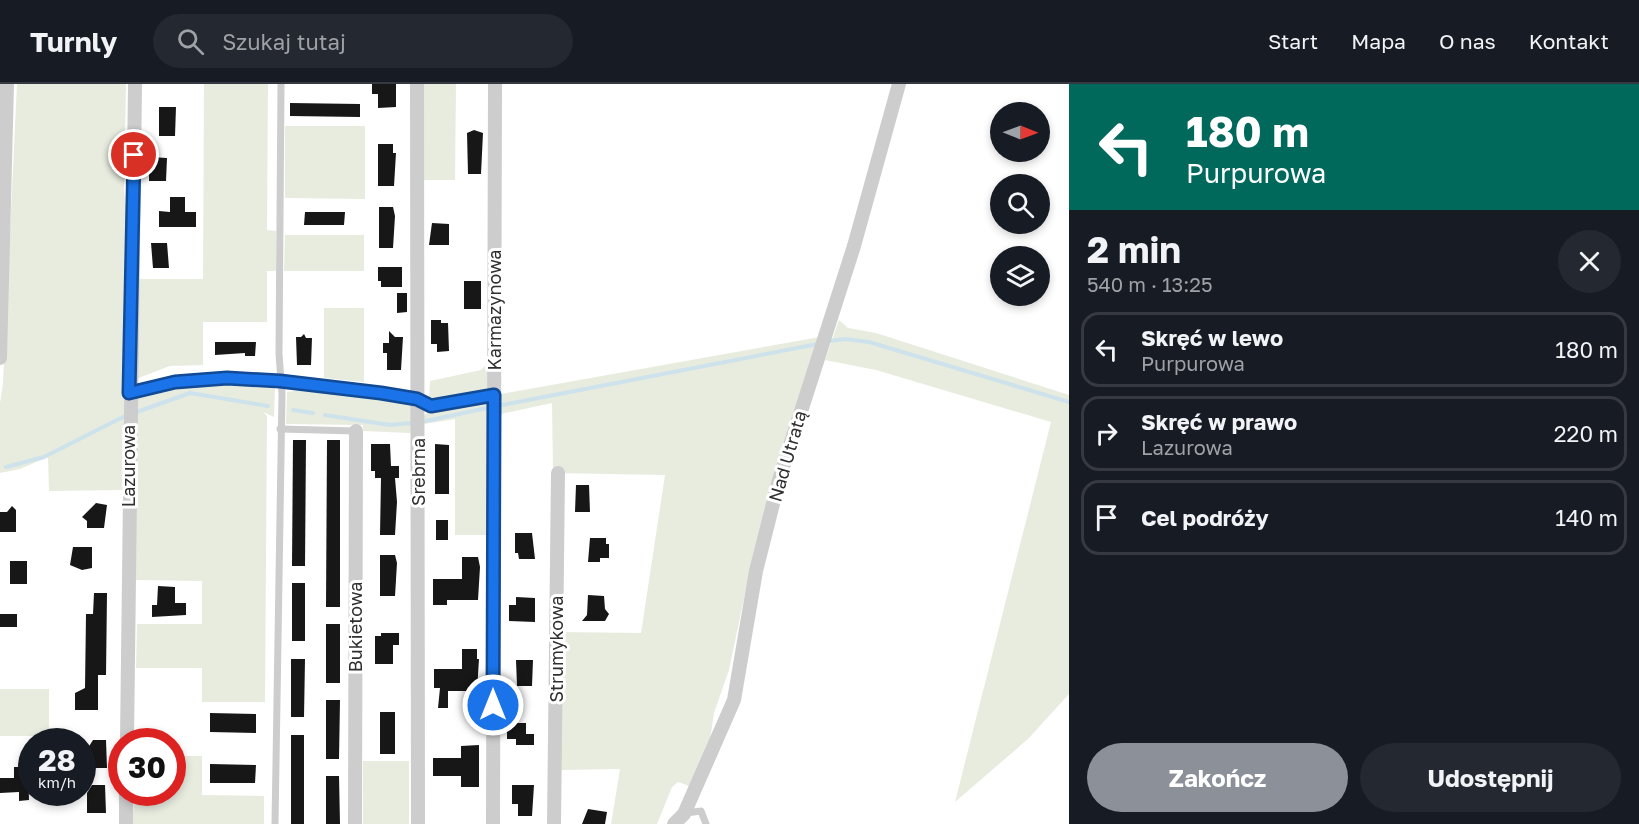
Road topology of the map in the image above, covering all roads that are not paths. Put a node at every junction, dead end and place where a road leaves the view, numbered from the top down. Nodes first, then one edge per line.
1 (8, 84) edge
2 (135, 84) edge
3 (281, 84) edge
4 (417, 84) edge
5 (495, 84) edge
6 (899, 84) edge
7 (2, 196) edge
8 (1, 312) edge
9 (0, 358) edge
10 (280, 381) junction
11 (129, 393) junction
12 (494, 395) junction
13 (417, 399) junction
14 (280, 429) junction
15 (356, 431) joint
16 (558, 473) dead end
17 (127, 728) edge
18 (126, 806) edge
19 (679, 819) edge
20 (126, 824) edge
21 (275, 824) edge
22 (355, 824) edge
23 (418, 824) edge
24 (493, 824) edge
25 (554, 824) edge
26 (706, 824) edge

1 - 7 street
2 - 11 street, Lazurowa
3 - 10 lane
4 - 13 street, Srebrna
5 - 12 street, Karmazynowa
6 - 19 street, Nad Utratą
7 - 8 street
8 - 9 street
10 - 11 street
10 - 13 street
10 - 14 lane
11 - 17 street, Lazurowa
12 - 13 street
12 - 24 street, Karmazynowa
13 - 23 street, Srebrna
14 - 15 lane
14 - 21 lane
15 - 22 street, Bukietowa
16 - 25 street, Strumykowa
18 - 20 street
19 - 26 lane

